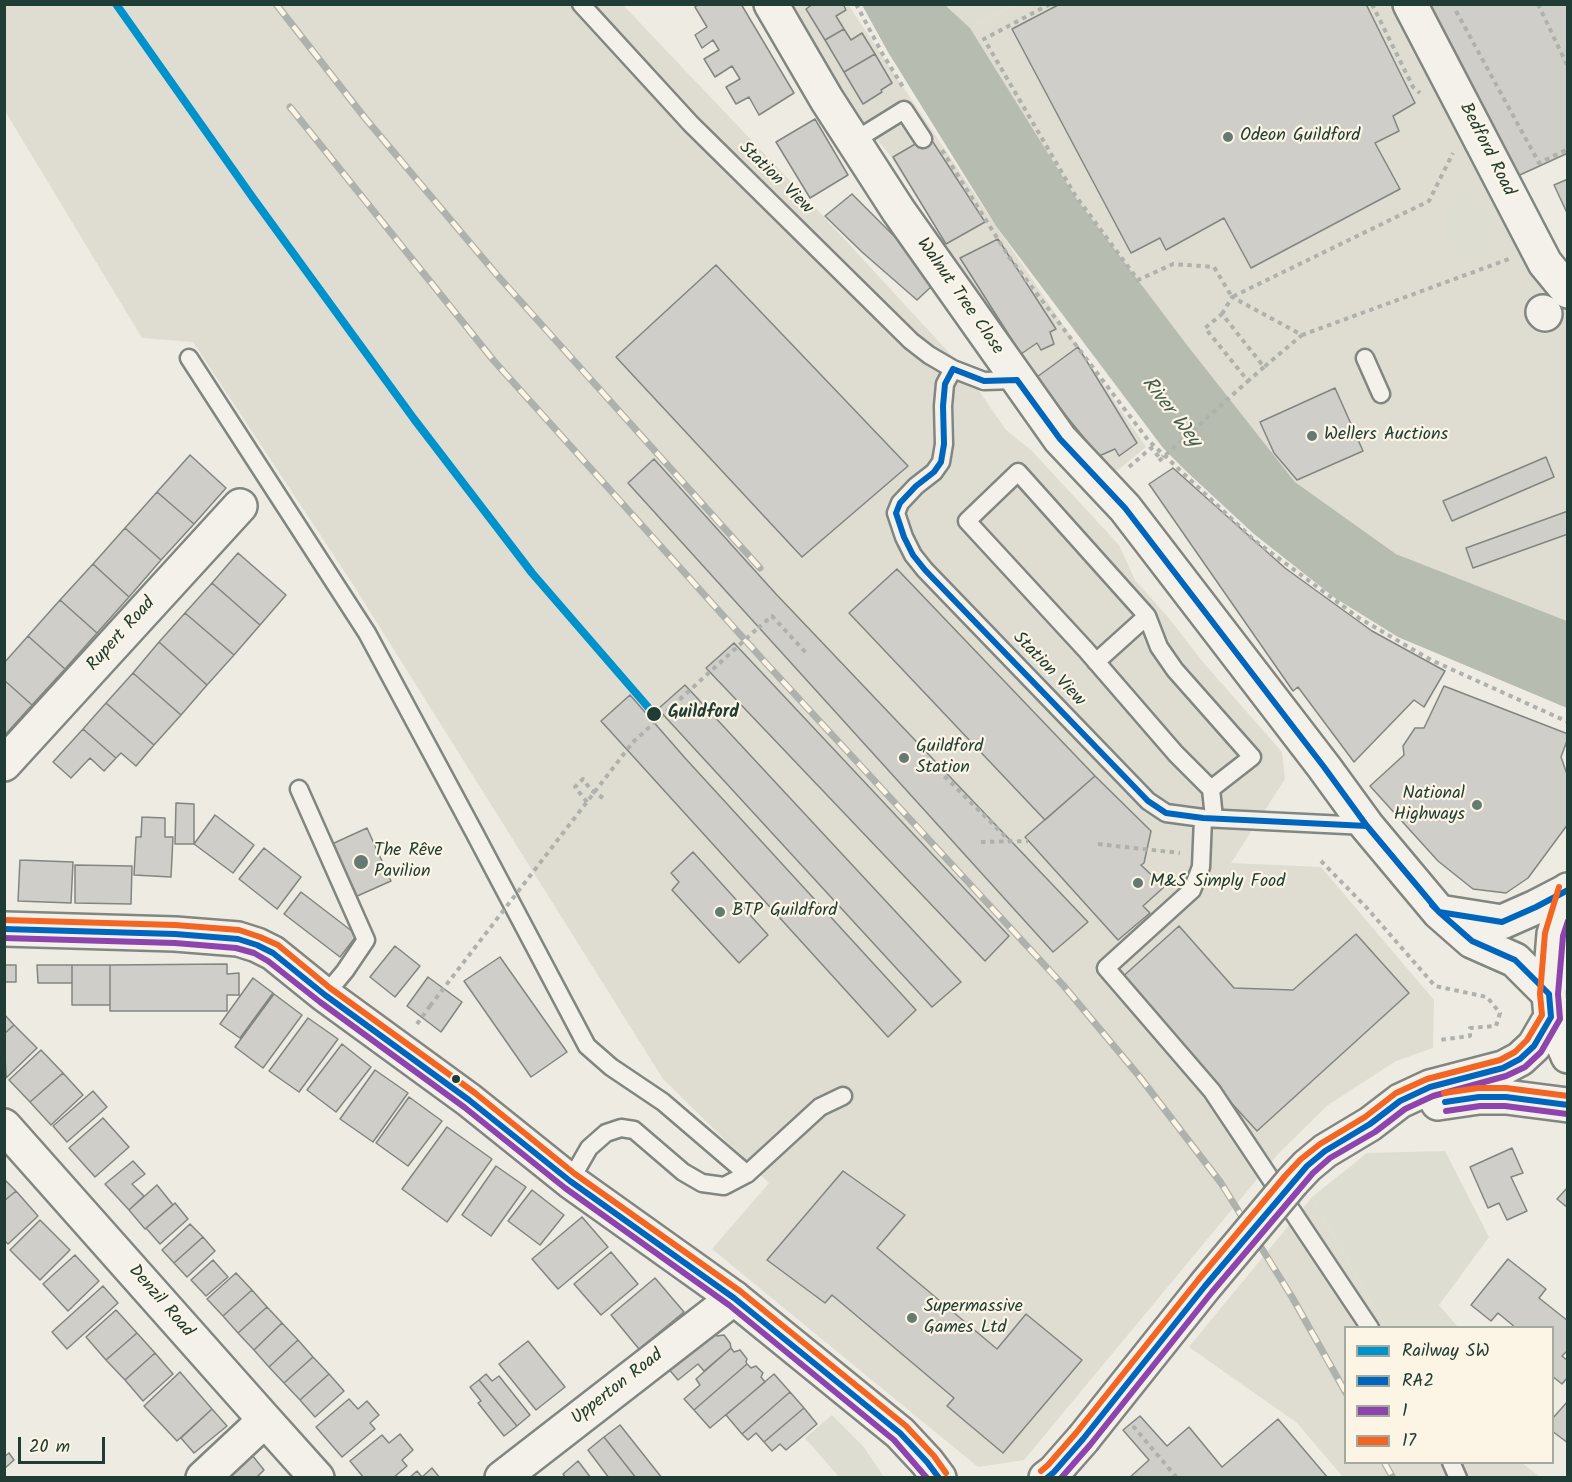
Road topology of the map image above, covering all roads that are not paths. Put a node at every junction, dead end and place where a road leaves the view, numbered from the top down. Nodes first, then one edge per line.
1 (581, 4) edge
2 (771, 4) edge
3 (1410, 4) edge
4 (930, 140) road end
5 (854, 141) junction
6 (1552, 306) edge
7 (189, 358) dead end
8 (1365, 358) dead end
9 (953, 369) junction
10 (1017, 380) junction
11 (1381, 394) dead end
12 (240, 506) dead end
13 (1148, 616) junction
14 (1096, 662) junction
15 (4, 764) edge
16 (299, 789) dead end
17 (1211, 789) junction
18 (1209, 818) junction
19 (1367, 826) junction
20 (1567, 891) edge
21 (1439, 912) junction
22 (4, 928) edge
23 (325, 995) junction
24 (1550, 1006) junction
25 (1568, 1056) edge
26 (843, 1096) dead end
27 (1568, 1105) edge
28 (1370, 1124) junction
29 (4, 1126) edge
30 (747, 1174) junction
31 (570, 1181) junction
32 (734, 1298) junction
33 (1369, 1326) edge
34 (265, 1420) junction
35 (1452, 1464) edge
36 (203, 1478) edge
37 (317, 1478) edge
38 (502, 1478) edge
39 (939, 1478) edge
40 (1046, 1478) edge
41 (1458, 1478) edge

1 - 9 lane, Station View
2 - 5 street, Walnut Tree Close
3 - 6 street, Bedford Road
4 - 5 lane
5 - 10 street, Walnut Tree Close
7 - 30 lane
8 - 11 lane
9 - 10 lane, Station View
9 - 18 lane, Station View
10 - 19 street, Walnut Tree Close
12 - 15 street, Rupert Road
13 - 14 lane
13 - 14 lane
13 - 17 lane
14 - 17 lane
16 - 23 lane
17 - 18 lane
18 - 19 lane, Station View
18 - 33 lane
19 - 21 street, Walnut Tree Close
20 - 21 street
20 - 24 street
21 - 24 street, Walnut Tree Close
22 - 23 street
23 - 31 street
24 - 25 street
24 - 28 street
26 - 30 lane
27 - 28 street
28 - 40 street, bridge
29 - 34 street, Denzil Road
30 - 31 lane
31 - 32 street
32 - 38 street, Upperton Road
32 - 39 street
34 - 36 street
34 - 37 street, Denzil Road
35 - 41 lane

